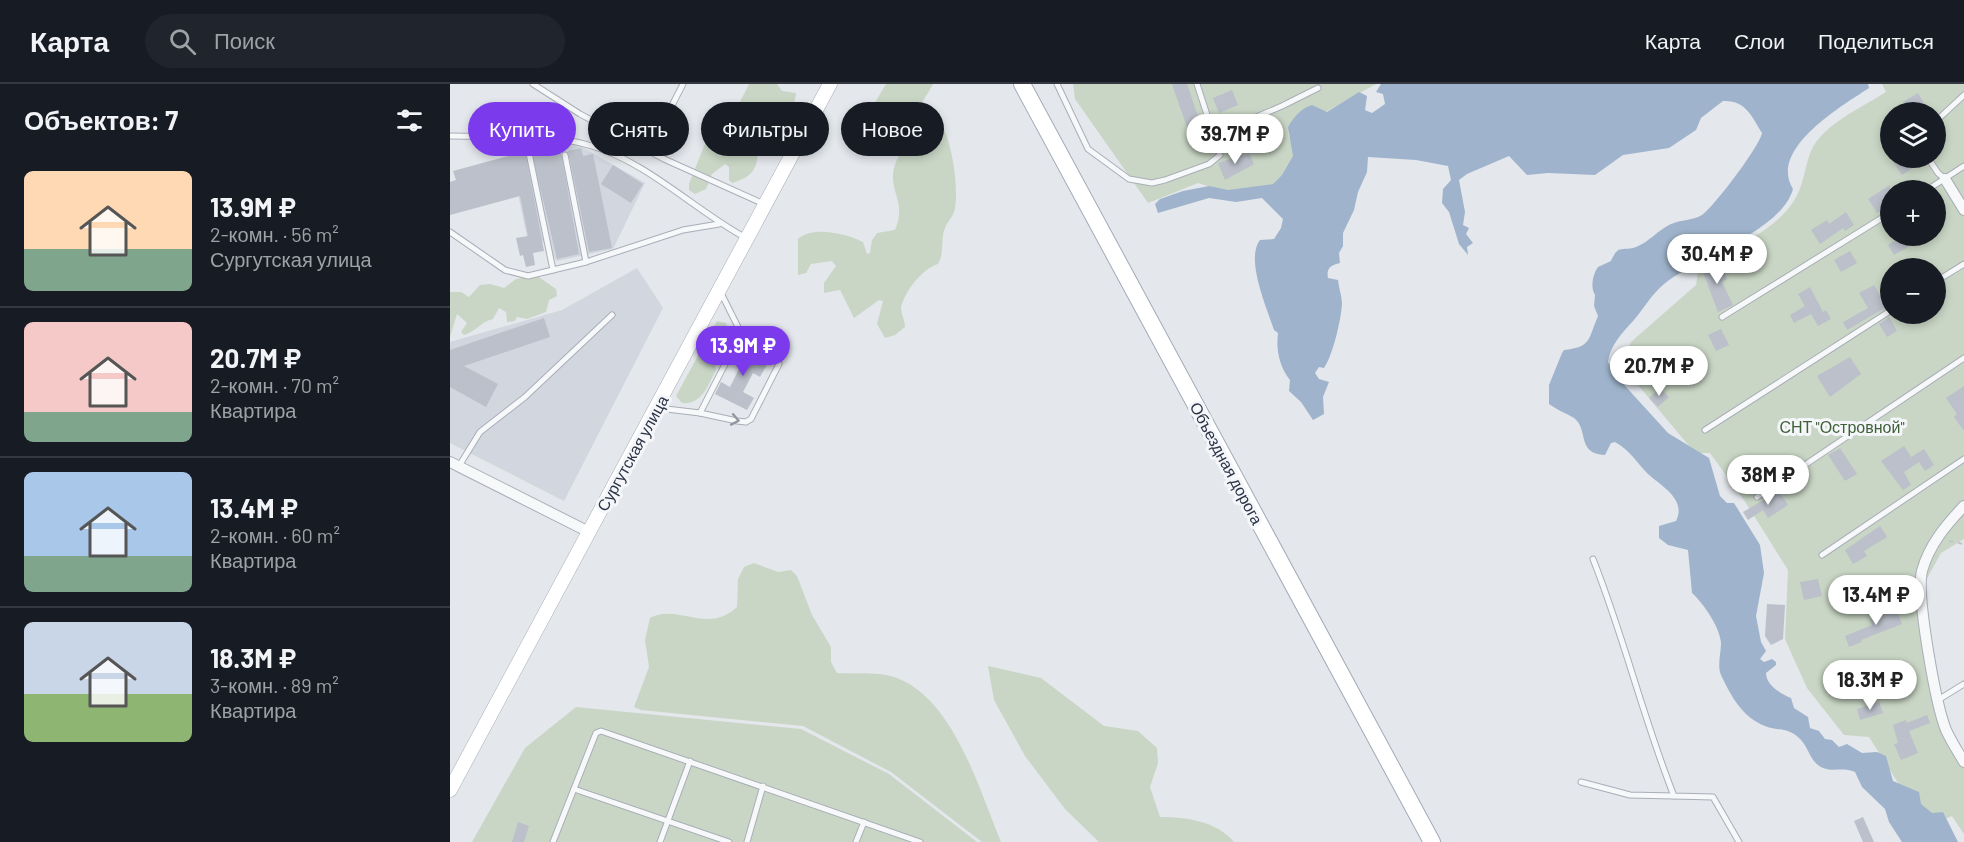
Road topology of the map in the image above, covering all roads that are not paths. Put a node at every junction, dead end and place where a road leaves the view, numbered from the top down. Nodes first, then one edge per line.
1 (533, 84) edge
2 (683, 84) edge
3 (830, 84) edge
4 (1057, 84) edge
5 (1197, 84) edge
6 (1024, 85) edge
7 (1318, 88) dead end
8 (1964, 95) edge
9 (674, 102) edge
10 (1946, 112) edge
11 (1214, 135) junction
12 (450, 136) edge
13 (530, 156) edge
14 (565, 156) edge
15 (1964, 166) edge
16 (1935, 168) edge
17 (1945, 179) junction
18 (766, 205) junction
19 (1964, 210) edge
20 (1880, 219) edge
21 (720, 224) junction
22 (450, 232) edge
23 (748, 238) junction
24 (586, 262) junction
25 (1964, 264) edge
26 (553, 270) junction
27 (1946, 275) edge
28 (720, 290) junction
29 (612, 315) dead end
30 (1722, 317) dead end
31 (1880, 317) edge
32 (741, 333) junction
33 (1964, 358) edge
34 (657, 408) junction
35 (700, 412) junction
36 (1705, 430) dead end
37 (1964, 459) edge
38 (455, 464) edge
39 (1757, 497) dead end
40 (1964, 506) edge
41 (589, 532) junction
42 (1822, 555) dead end
43 (1593, 559) dead end
44 (1964, 684) edge
45 (1938, 700) junction
46 (690, 761) junction
47 (1964, 762) edge
48 (1581, 782) dead end
49 (763, 786) junction
50 (450, 789) edge
51 (574, 789) junction
52 (1674, 796) junction
53 (667, 821) junction
54 (864, 822) junction
55 (905, 839) edge
56 (556, 841) edge
57 (660, 842) edge
58 (729, 842) edge
59 (747, 842) edge
60 (856, 842) edge
61 (921, 842) edge
62 (1432, 842) edge
63 (1739, 842) edge

1 - 18 lane
2 - 9 lane
3 - 18 main road, Сургутская улица
4 - 11 lane
5 - 11 lane
6 - 62 main road, Объездная дорога
7 - 11 lane
8 - 10 lane
12 - 21 lane
13 - 26 lane
14 - 24 lane
15 - 17 lane
16 - 17 lane
17 - 19 street
18 - 23 main road, Сургутская улица
20 - 30 lane
21 - 23 lane
21 - 24 lane
22 - 26 lane
23 - 28 main road, Сургутская улица
24 - 26 lane
25 - 27 lane
28 - 32 lane
28 - 34 main road, Сургутская улица
29 - 38 lane
31 - 36 lane
32 - 35 lane
35 -> 32 lane
33 - 39 lane
34 - 35 lane
34 - 41 main road, Сургутская улица
37 - 42 lane
38 - 41 street
40 - 45 street
41 - 50 main road, Сургутская улица
43 - 52 lane
44 - 45 lane
45 - 47 street
46 - 49 lane
46 - 51 lane
46 - 53 lane
48 - 52 lane
49 - 54 lane
49 - 59 lane
51 - 53 lane
51 - 56 lane
52 - 63 lane
53 - 57 lane
53 - 58 lane
54 - 55 lane
54 - 60 lane
55 - 61 lane

